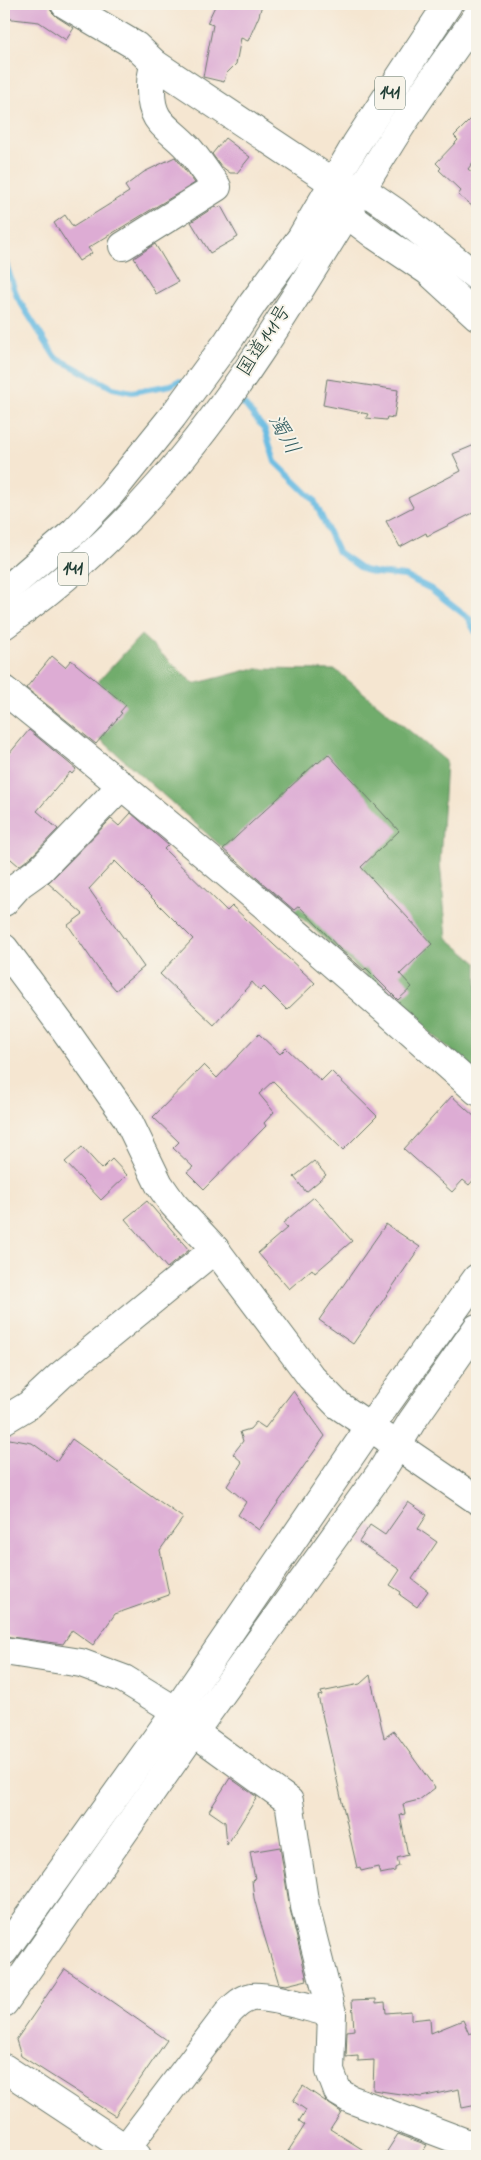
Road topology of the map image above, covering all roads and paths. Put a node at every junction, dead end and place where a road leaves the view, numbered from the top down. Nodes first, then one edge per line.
1 (65, 4) edge
2 (448, 4) edge
3 (477, 16) edge
4 (155, 64) junction
5 (335, 184) junction
6 (362, 188) junction
7 (347, 214) junction
8 (123, 246) dead end
9 (477, 277) edge
10 (477, 316) edge
11 (4, 592) edge
12 (4, 625) edge
13 (4, 690) edge
14 (122, 785) junction
15 (4, 902) edge
16 (4, 948) edge
17 (477, 1091) edge
18 (215, 1249) junction
19 (477, 1278) edge
20 (477, 1328) edge
21 (4, 1420) edge
22 (370, 1427) junction
23 (398, 1446) junction
24 (477, 1500) edge
25 (4, 1652) edge
26 (176, 1711) junction
27 (194, 1732) junction
28 (4, 1951) edge
29 (4, 2004) edge
30 (332, 2013) junction
31 (4, 2068) edge
32 (477, 2147) edge
33 (127, 2154) edge

1 - 4 main road
2 - 5 main road, 国道141号 / 141
3 - 6 main road, 国道141号 / 141
4 - 5 main road
4 - 8 main road
5 - 6 main road
5 - 7 main road
5 - 11 main road, 国道141号 / 141
6 - 7 main road, 国道141号 / 141
6 - 9 main road
7 - 10 main road
7 - 12 main road, 国道141号 / 141
13 - 14 main road
14 - 15 main road
14 - 17 main road
16 - 18 main road
18 - 21 main road
18 - 22 main road
19 - 22 main road
20 - 23 main road
22 - 23 main road
22 - 26 main road
23 - 24 main road
23 - 27 main road
25 - 26 main road
26 - 28 main road
27 - 29 main road
27 - 30 main road
30 - 32 main road
30 - 33 main road
31 - 33 main road

